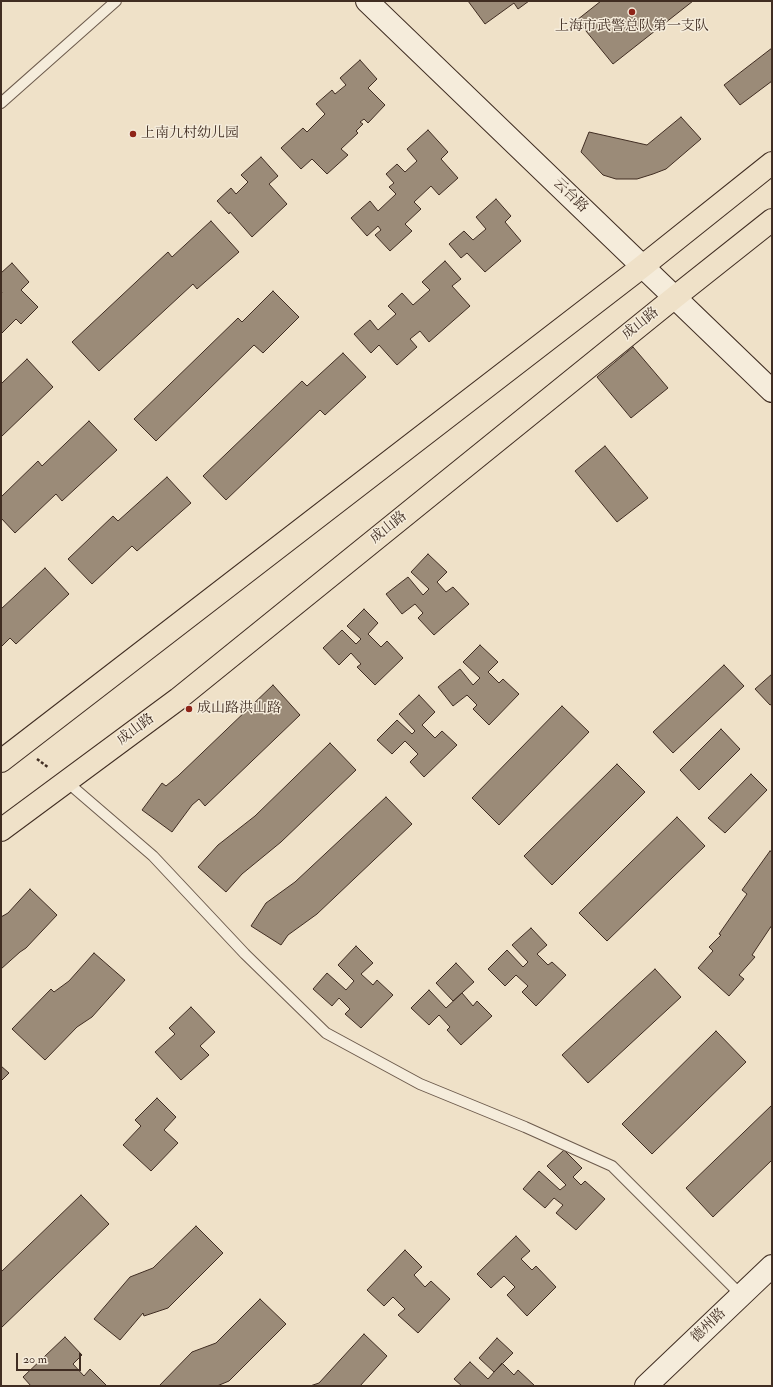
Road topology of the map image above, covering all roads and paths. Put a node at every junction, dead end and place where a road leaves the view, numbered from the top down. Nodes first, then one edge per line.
1 (116, 1) edge
2 (367, 1) edge
3 (1, 103) edge
4 (772, 163) edge
5 (772, 220) edge
6 (643, 266) junction
7 (675, 297) junction
8 (772, 391) edge
9 (21, 747) junction
10 (1, 761) edge
11 (67, 782) junction
12 (1, 830) edge
13 (772, 1266) edge
14 (741, 1295) junction
15 (646, 1386) edge

1 - 3 lane
2 - 6 street, 云台路
4 - 6 main road
5 - 7 main road, 成山路
6 - 7 street, 云台路
6 - 9 main road
7 - 8 street, 云台路
7 - 11 main road, 成山路
9 - 10 main road
9 - 11 path
11 - 12 main road, 成山路
11 - 14 lane
13 - 14 street, 德州路
14 - 15 street, 德州路

